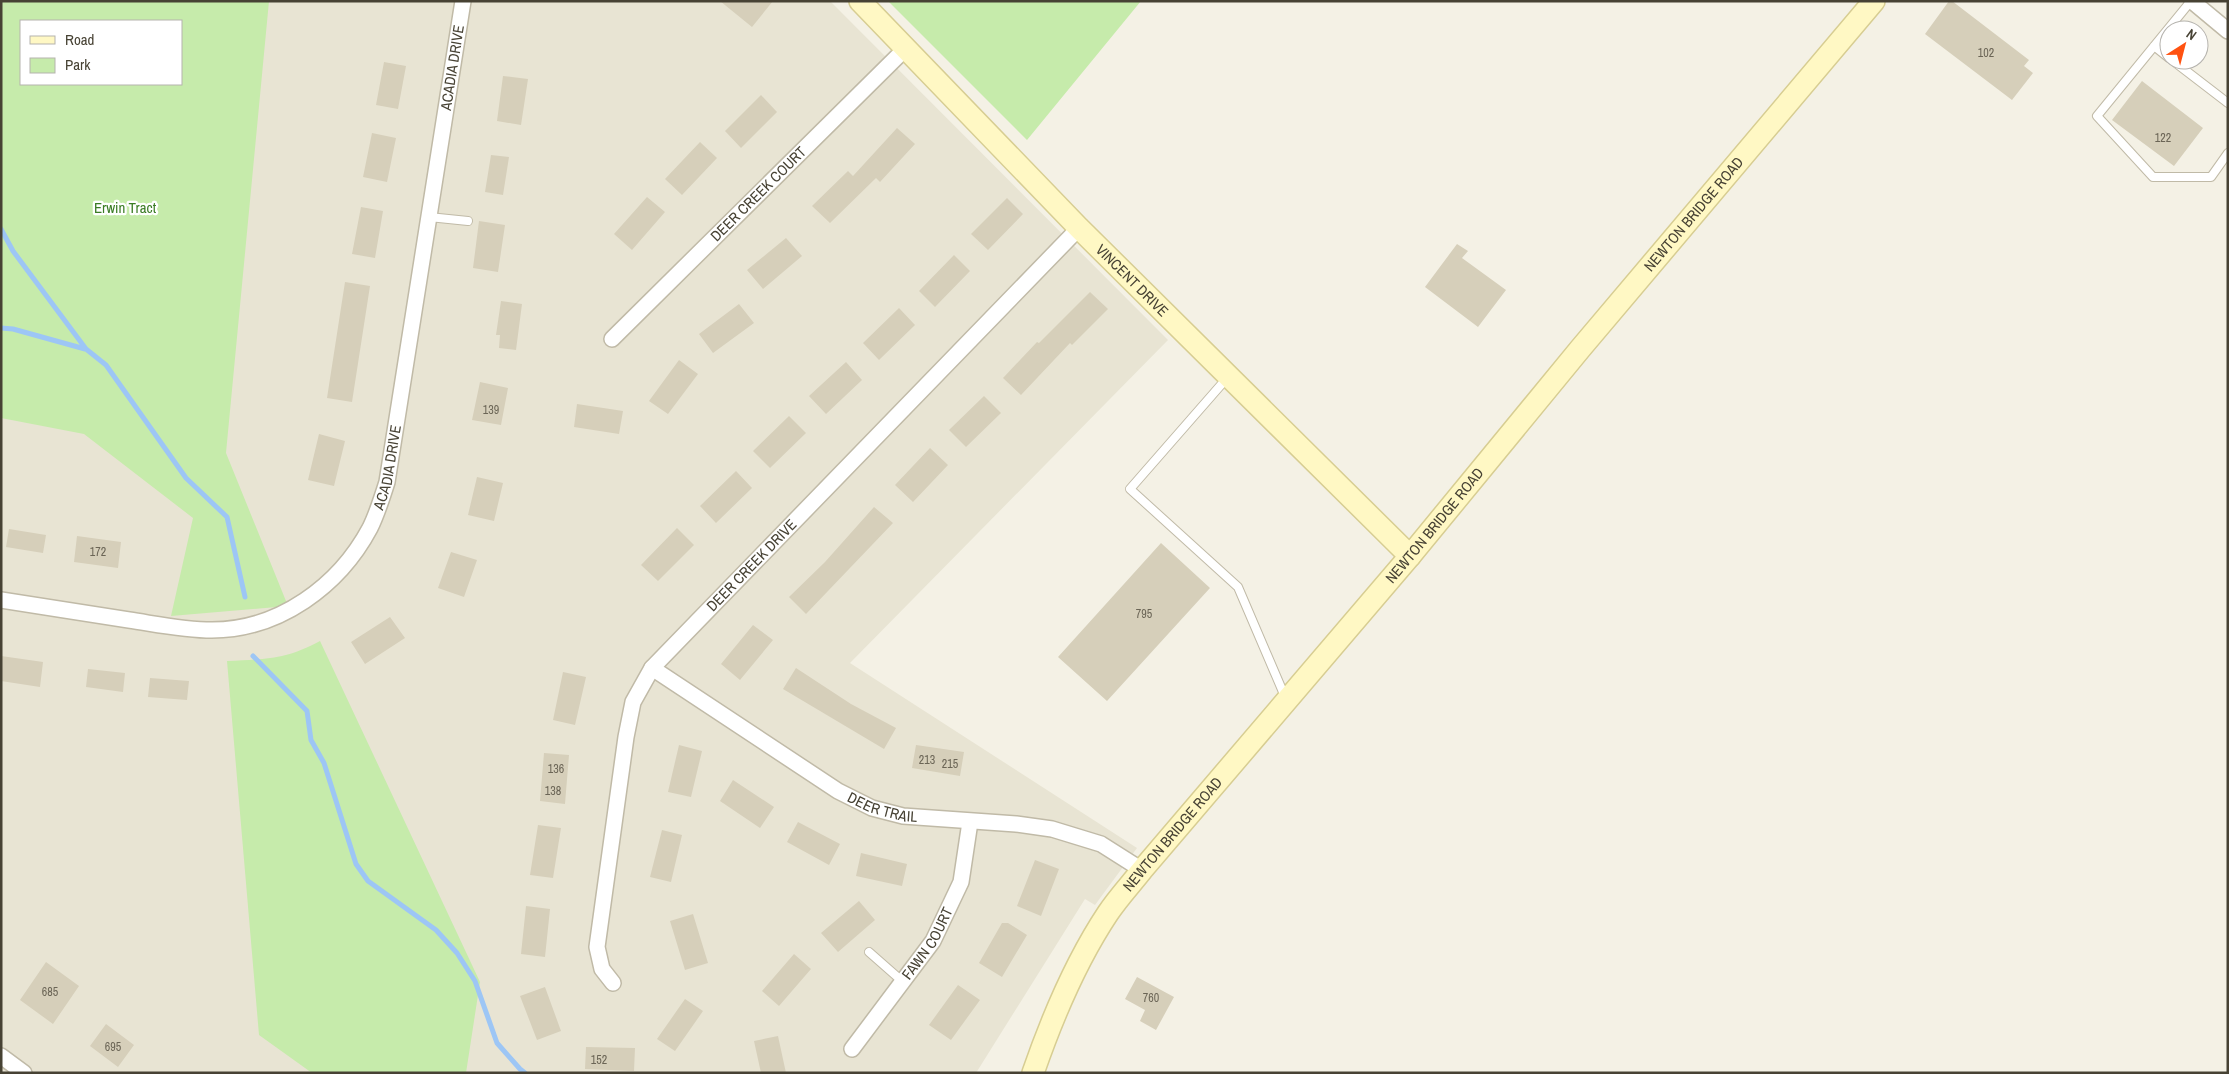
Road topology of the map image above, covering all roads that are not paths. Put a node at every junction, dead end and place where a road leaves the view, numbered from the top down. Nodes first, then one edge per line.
1 (463, 1) edge
2 (860, 1) edge
3 (1874, 1) edge
4 (2192, 1) edge
5 (2228, 30) edge
6 (2154, 46) junction
7 (906, 48) junction
8 (2159, 50) edge
9 (2185, 70) edge
10 (2228, 103) edge
11 (2228, 153) edge
12 (429, 217) junction
13 (468, 221) dead end
14 (1079, 228) junction
15 (612, 339) dead end
16 (1228, 376) junction
17 (1410, 556) junction
18 (1, 600) edge
19 (652, 668) junction
20 (1287, 701) junction
21 (970, 822) junction
22 (1142, 870) junction
23 (869, 952) dead end
24 (902, 981) junction
25 (613, 983) dead end
26 (852, 1049) dead end
27 (1, 1056) edge
28 (24, 1073) edge
29 (1033, 1073) edge

1 - 12 street, ACADIA DRIVE
2 - 7 main road, VINCENT DRIVE
3 - 17 main road, NEWTON BRIDGE ROAD
4 - 5 street
4 - 6 lane
6 - 8 lane
6 - 11 lane
7 - 14 main road, VINCENT DRIVE
7 - 15 street, DEER CREEK COURT
9 - 10 lane
12 - 13 lane
12 - 18 street, ACADIA DRIVE
14 - 16 main road, VINCENT DRIVE
14 - 19 street, DEER CREEK DRIVE
16 - 17 main road, VINCENT DRIVE
16 - 20 lane
17 - 20 main road, NEWTON BRIDGE ROAD
19 - 21 street, DEER TRAIL
19 - 25 street, DEER CREEK DRIVE
20 - 22 main road, NEWTON BRIDGE ROAD
21 - 22 street, DEER TRAIL
21 - 24 street, FAWN COURT
22 - 29 main road, NEWTON BRIDGE ROAD
23 - 24 lane
24 - 26 street, FAWN COURT
27 - 28 street

